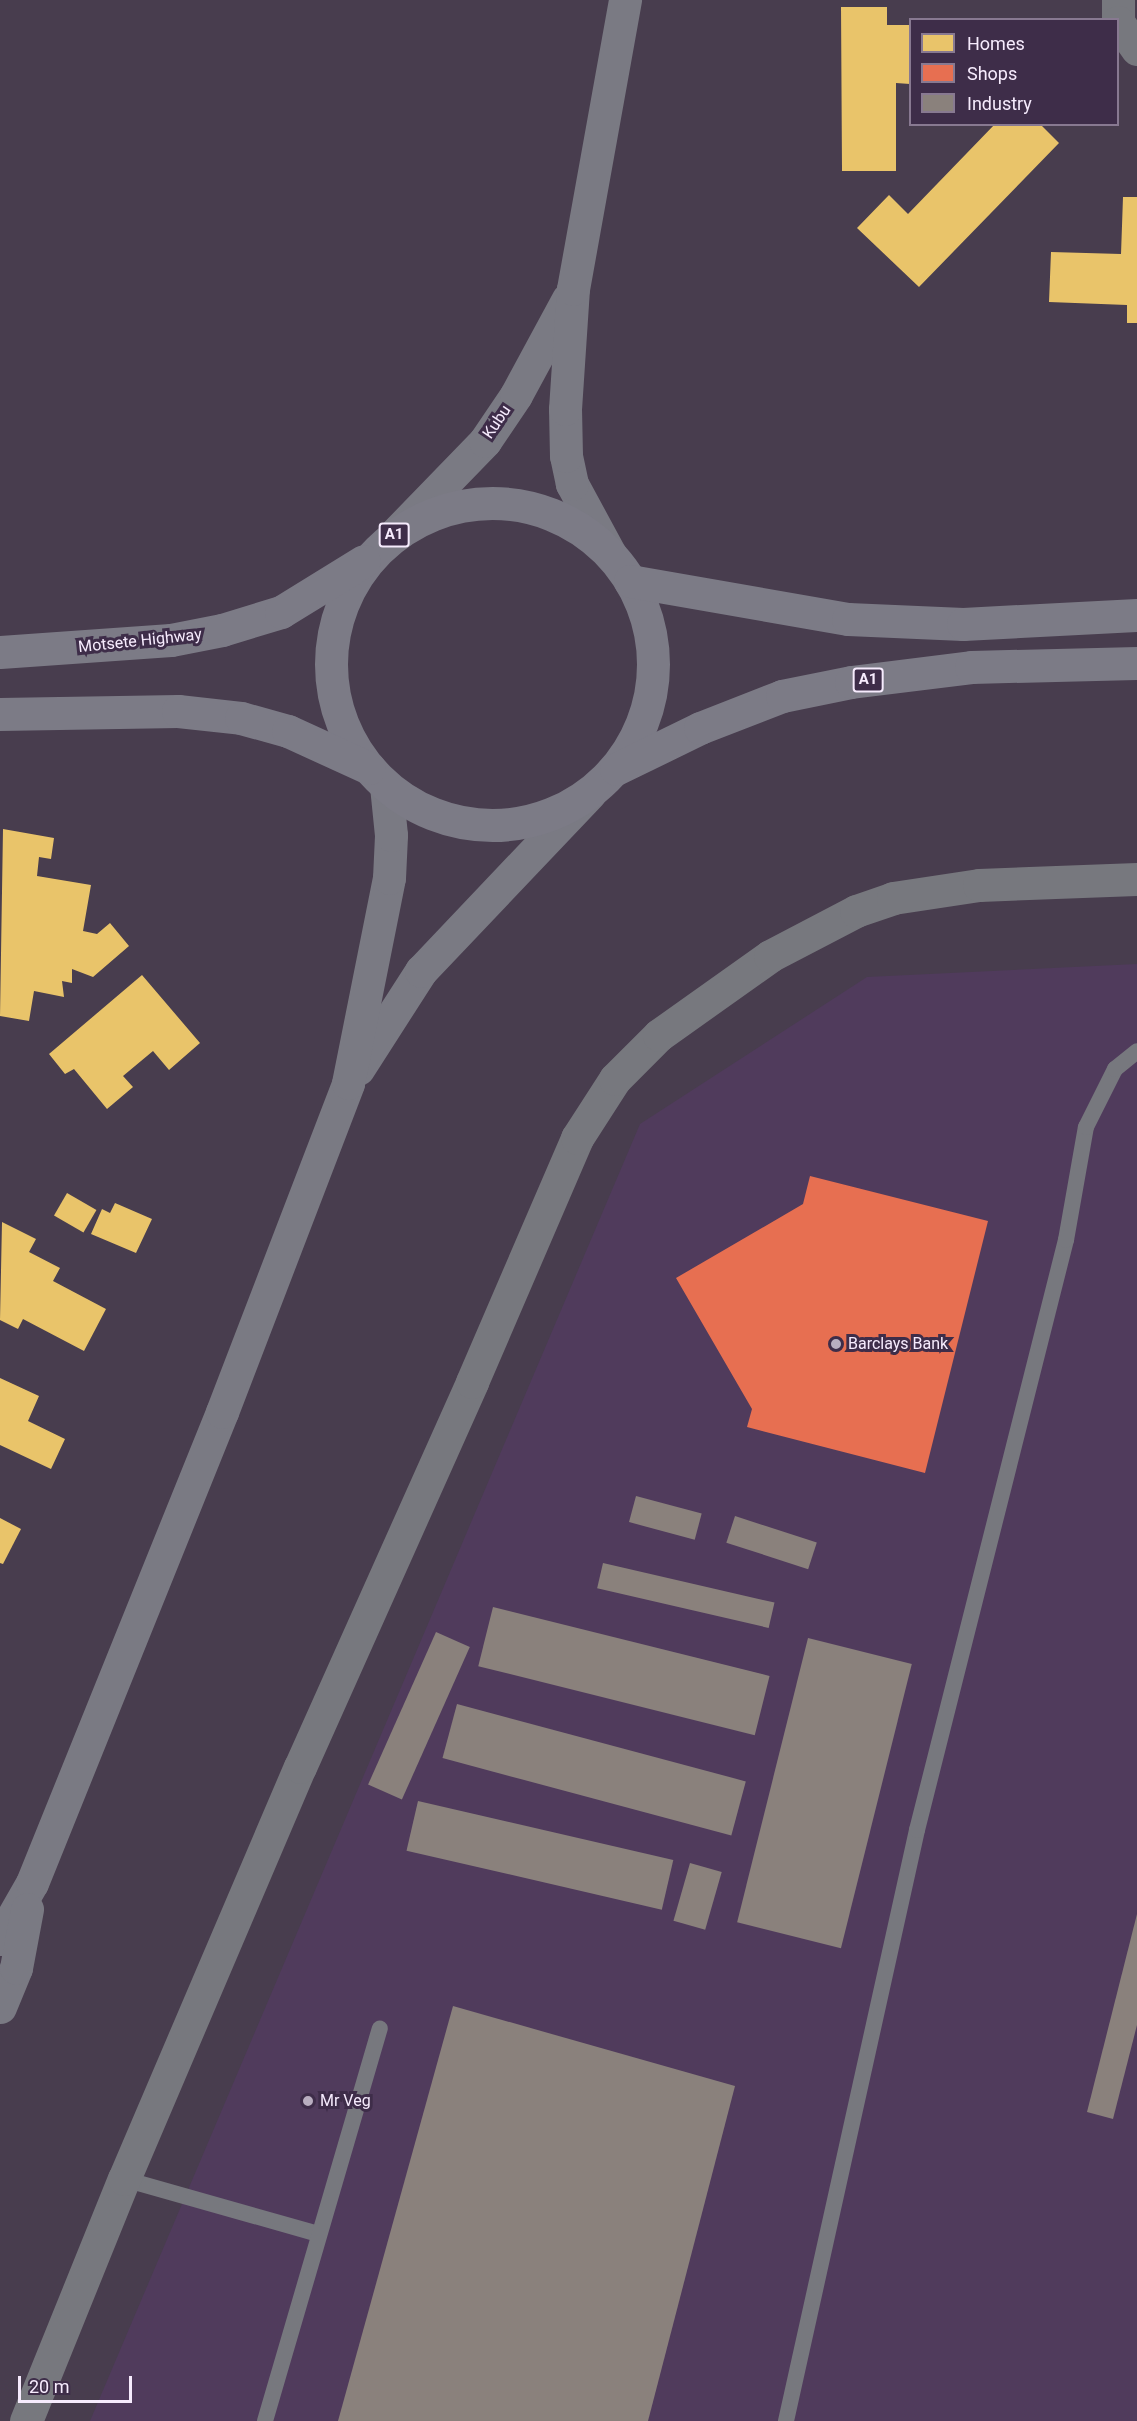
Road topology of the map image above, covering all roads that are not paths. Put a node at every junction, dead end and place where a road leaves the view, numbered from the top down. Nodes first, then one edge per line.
1 (625, 0) edge
2 (1118, 0) edge
3 (1118, 18) edge
4 (1119, 23) edge
5 (1137, 49) edge
6 (573, 289) junction
7 (394, 535) junction
8 (609, 554) junction
9 (369, 558) junction
10 (630, 581) junction
11 (1137, 615) edge
12 (0, 652) edge
13 (1137, 663) edge
14 (0, 714) edge
15 (615, 769) junction
16 (378, 777) junction
17 (590, 793) junction
18 (1137, 879) edge
19 (1137, 1051) edge
20 (348, 1083) junction
21 (32, 1883) junction
22 (0, 1939) edge
23 (0, 2007) edge
24 (380, 2029) dead end
25 (124, 2179) junction
26 (318, 2234) junction
27 (26, 2421) edge
28 (265, 2421) edge
29 (786, 2421) edge

1 - 6 main road, Kubu
2 - 3 street
4 - 5 street
6 - 7 main road, Kubu
6 - 8 main road, Kubu
7 - 8 highway, A1
7 - 9 highway, A1
8 - 10 highway, A1
9 - 12 highway, Motsete Highway / A1
9 - 16 highway, A1
10 - 11 highway
10 - 15 highway, A1
13 - 15 highway, A1
14 - 16 highway, A1
15 - 17 highway, A1
16 - 17 highway, A1
16 - 20 main road
17 - 20 main road
18 - 25 street
19 - 29 lane
20 - 21 main road
21 - 22 main road
21 - 23 main road
24 - 26 lane
25 - 26 lane
25 - 27 street
26 - 28 lane

